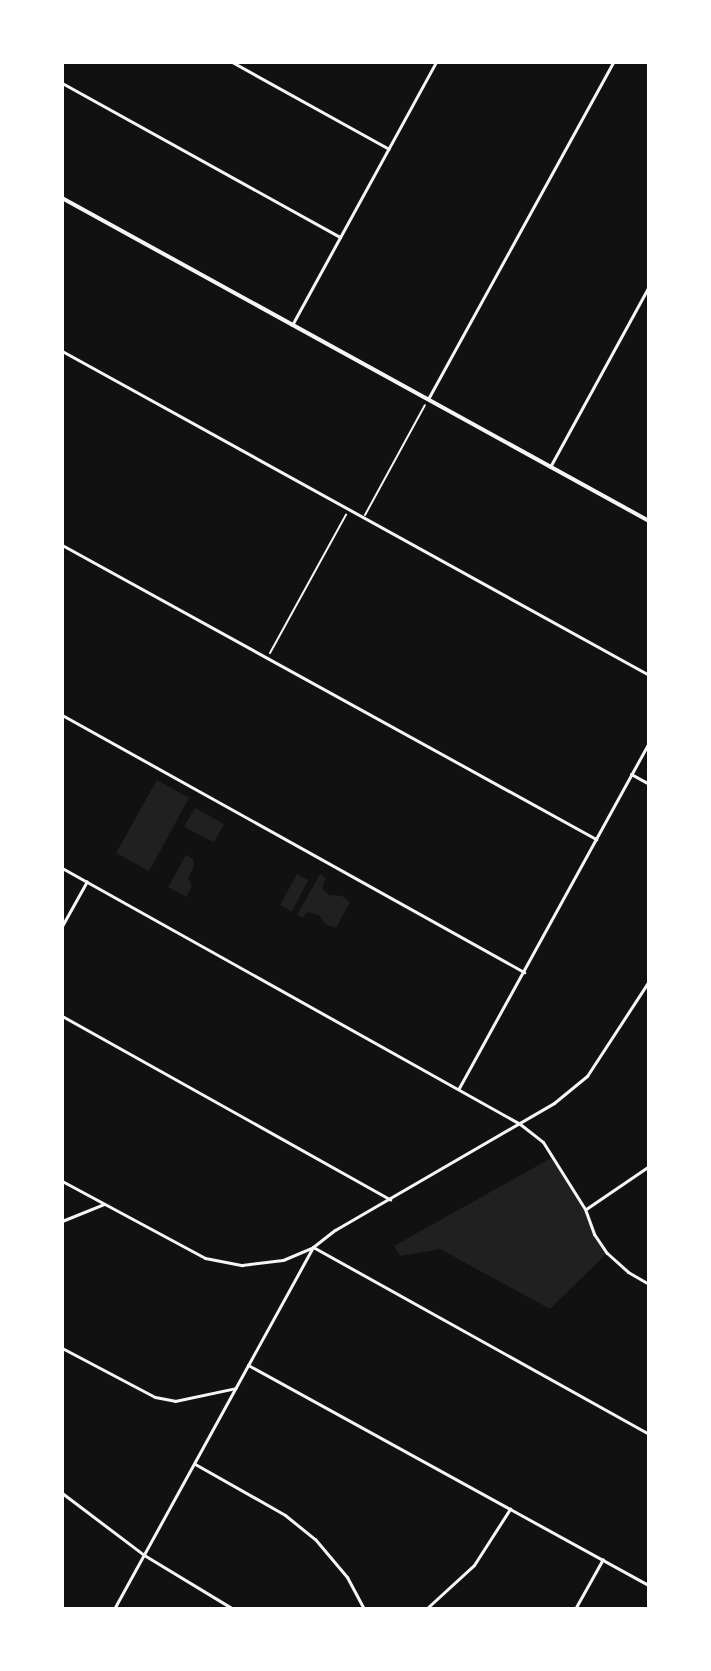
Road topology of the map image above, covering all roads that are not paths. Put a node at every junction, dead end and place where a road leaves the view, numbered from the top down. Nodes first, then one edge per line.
1 (232, 62) edge
2 (436, 62) edge
3 (613, 62) edge
4 (62, 83) edge
5 (389, 149) junction
6 (62, 198) edge
7 (340, 237) junction
8 (649, 286) edge
9 (292, 325) junction
10 (62, 351) edge
11 (428, 400) junction
12 (550, 467) junction
13 (649, 521) edge
14 (62, 545) edge
15 (649, 675) edge
16 (62, 715) edge
17 (649, 742) edge
18 (631, 774) junction
19 (649, 784) edge
20 (596, 839) junction
21 (62, 868) edge
22 (87, 881) junction
23 (62, 926) edge
24 (524, 972) junction
25 (649, 981) edge
26 (62, 1016) edge
27 (459, 1088) junction
28 (520, 1124) junction
29 (649, 1166) edge
30 (62, 1181) edge
31 (390, 1199) junction
32 (104, 1204) junction
33 (585, 1209) junction
34 (62, 1221) edge
35 (313, 1247) junction
36 (649, 1284) edge
37 (62, 1348) edge
38 (248, 1365) junction
39 (236, 1388) junction
40 (649, 1434) edge
41 (195, 1464) junction
42 (62, 1493) edge
43 (510, 1509) junction
44 (144, 1555) junction
45 (603, 1559) junction
46 (649, 1585) edge
47 (114, 1609) edge
48 (233, 1609) edge
49 (364, 1609) edge
50 (426, 1609) edge
51 (575, 1609) edge

1 - 5 street
2 - 5 street
3 - 11 street
4 - 7 street
5 - 7 street
6 - 9 main road
7 - 9 street
8 - 12 street
9 - 11 main road
10 - 15 street
11 - 12 main road
12 - 13 main road
14 - 20 street
16 - 24 street
17 - 18 street
18 - 19 street
18 - 20 street
20 - 24 street
21 - 22 street
22 - 23 street
22 - 27 street
24 - 27 street
25 - 28 street
26 - 31 street
27 - 28 street
28 - 31 street
28 - 33 street
29 - 33 street
30 - 32 street
31 - 35 street
32 - 34 street
32 - 35 street
33 - 36 street
35 - 38 street
35 - 40 street
37 - 39 street
38 - 39 street
38 - 43 street
39 - 41 street
41 - 44 street
41 - 49 street
42 - 44 street
43 - 45 street
43 - 50 street
44 - 47 street
44 - 48 street
45 - 46 street
45 - 51 street

